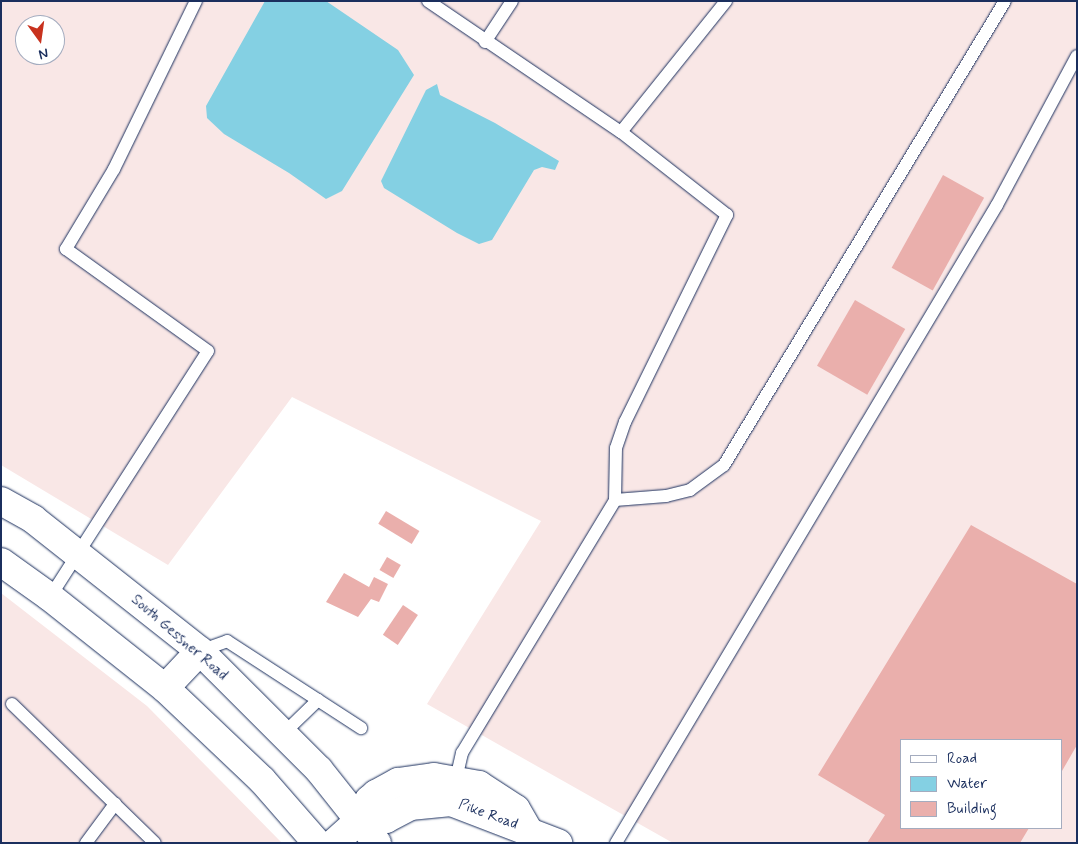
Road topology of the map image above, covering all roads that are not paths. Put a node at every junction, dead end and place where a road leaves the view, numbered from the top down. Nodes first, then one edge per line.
1 (196, 1) edge
2 (428, 1) edge
3 (512, 1) edge
4 (726, 1) edge
5 (1005, 1) edge
6 (485, 42) junction
7 (1077, 56) edge
8 (621, 132) junction
9 (615, 500) junction
10 (1, 501) edge
11 (78, 555) junction
12 (1, 562) edge
13 (50, 597) junction
14 (200, 651) junction
15 (165, 688) junction
16 (318, 700) junction
17 (12, 704) dead end
18 (361, 728) dead end
19 (283, 734) junction
20 (454, 790) junction
21 (115, 804) junction
22 (361, 819) junction
23 (86, 843) edge
24 (155, 843) edge
25 (317, 843) edge
26 (334, 843) edge
27 (377, 843) edge
28 (558, 843) edge
29 (616, 843) edge

1 - 11 lane
2 - 6 lane
3 - 6 lane
4 - 8 lane
5 - 9 lane
6 - 8 lane
7 - 29 lane
8 - 9 lane
9 - 20 lane
10 - 11 main road, South Gessner Road
11 - 13 lane
11 - 14 main road, South Gessner Road
12 - 13 main road
13 - 15 main road
14 - 15 main road
14 - 16 lane
14 - 19 main road, South Gessner Road
15 - 25 main road
16 - 18 lane
16 - 19 lane
17 - 21 lane
19 - 22 main road, South Gessner Road
20 - 22 main road, Pike Road
20 - 28 main road, Pike Road
21 - 23 lane
21 - 24 lane
22 - 26 main road, Pike Road
22 - 27 main road, South Gessner Road

